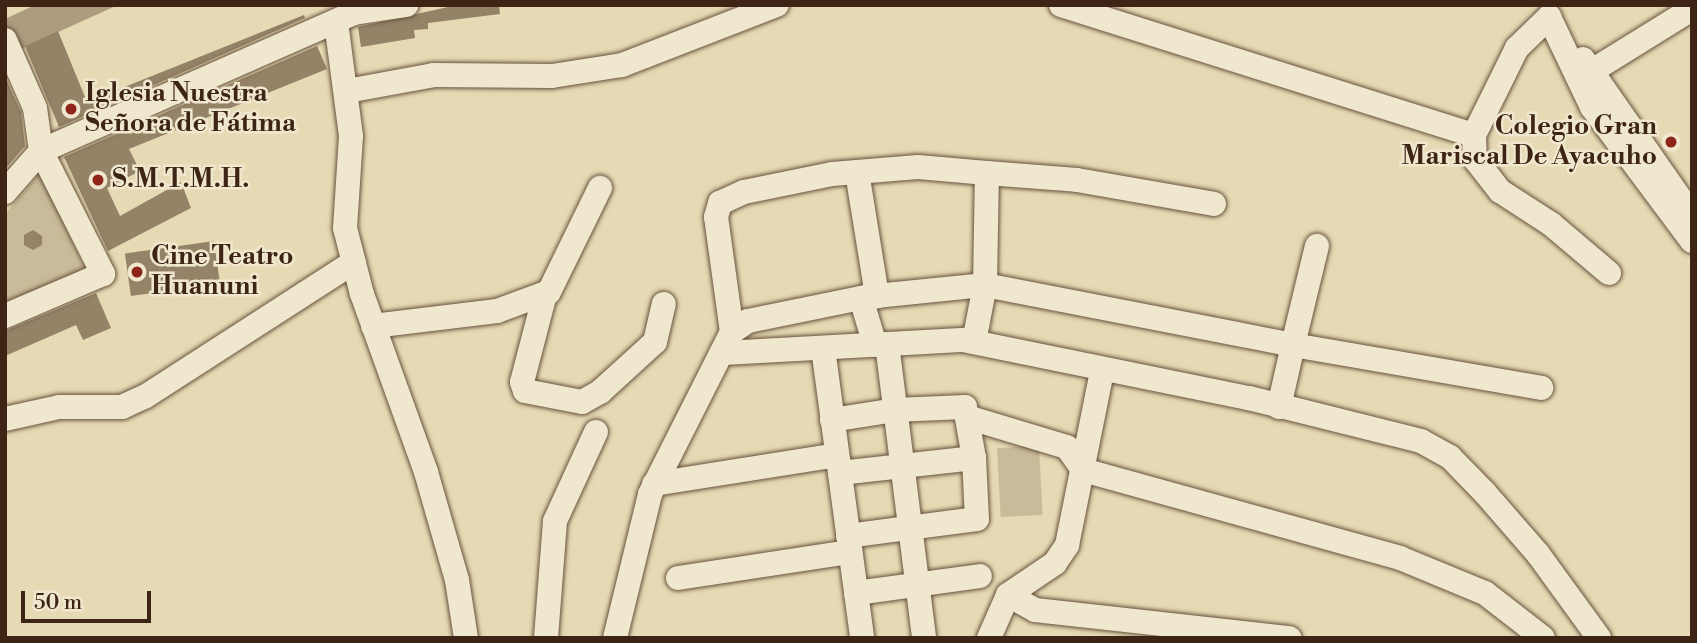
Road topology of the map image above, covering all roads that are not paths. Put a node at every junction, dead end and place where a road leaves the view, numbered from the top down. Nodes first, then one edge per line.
1 (406, 5) edge
2 (777, 5) edge
3 (1062, 5) edge
4 (1692, 9) edge
5 (1543, 11) edge
6 (336, 22) junction
7 (11, 51) edge
8 (1585, 74) junction
9 (347, 91) junction
10 (1474, 135) junction
11 (41, 151) junction
12 (857, 172) junction
13 (987, 173) junction
14 (600, 188) dead end
15 (5, 192) edge
16 (1214, 204) dead end
17 (1692, 215) edge
18 (1692, 241) edge
19 (1318, 246) dead end
20 (354, 262) junction
21 (1609, 273) dead end
22 (985, 285) junction
23 (545, 294) junction
24 (869, 297) junction
25 (664, 304) dead end
26 (5, 316) edge
27 (373, 326) junction
28 (974, 342) junction
29 (727, 343) junction
30 (881, 345) junction
31 (1293, 345) junction
32 (823, 348) junction
33 (1101, 371) junction
34 (1541, 388) dead end
35 (1279, 407) junction
36 (895, 410) junction
37 (967, 417) junction
38 (5, 419) edge
39 (832, 420) junction
40 (596, 432) dead end
41 (974, 458) junction
42 (838, 464) junction
43 (902, 467) junction
44 (1083, 470) junction
45 (654, 484) junction
46 (910, 528) junction
47 (849, 544) junction
48 (980, 576) dead end
49 (678, 578) dead end
50 (917, 584) junction
51 (856, 593) junction
52 (1008, 595) junction
53 (466, 638) edge
54 (546, 638) edge
55 (615, 638) edge
56 (862, 638) edge
57 (925, 638) edge
58 (989, 638) edge
59 (1289, 638) edge
60 (1543, 638) edge
61 (1599, 638) edge

1 - 6 street
2 - 9 street
3 - 10 street
4 - 8 street
5 - 8 street
5 - 10 street
6 - 9 street
6 - 11 street
7 - 11 street
8 - 17 street
8 - 18 street
9 - 20 street
10 - 21 street
11 - 15 street
11 - 26 street
12 - 13 street
12 - 24 street
12 - 29 street
13 - 16 street
13 - 22 street
14 - 23 street
19 - 31 street
20 - 27 street
20 - 38 street
22 - 24 street
22 - 28 street
22 - 31 street
23 - 25 street
23 - 27 street
24 - 29 street
24 - 30 street
27 - 53 street
28 - 30 street
28 - 33 street
29 - 32 street
29 - 45 street
30 - 32 street
30 - 36 street
31 - 34 street
31 - 35 street
32 - 39 street
33 - 35 street
33 - 44 street
35 - 61 street
36 - 37 street
36 - 39 street
36 - 43 street
37 - 41 street
37 - 44 street
39 - 42 street
40 - 54 street
41 - 43 street
41 - 46 street
42 - 43 street
42 - 45 street
42 - 47 street
43 - 46 street
44 - 52 street
44 - 60 street
45 - 55 street
46 - 47 street
46 - 50 street
47 - 49 street
47 - 51 street
48 - 50 street
50 - 51 street
50 - 57 street
51 - 56 street
52 - 58 street
52 - 59 street

